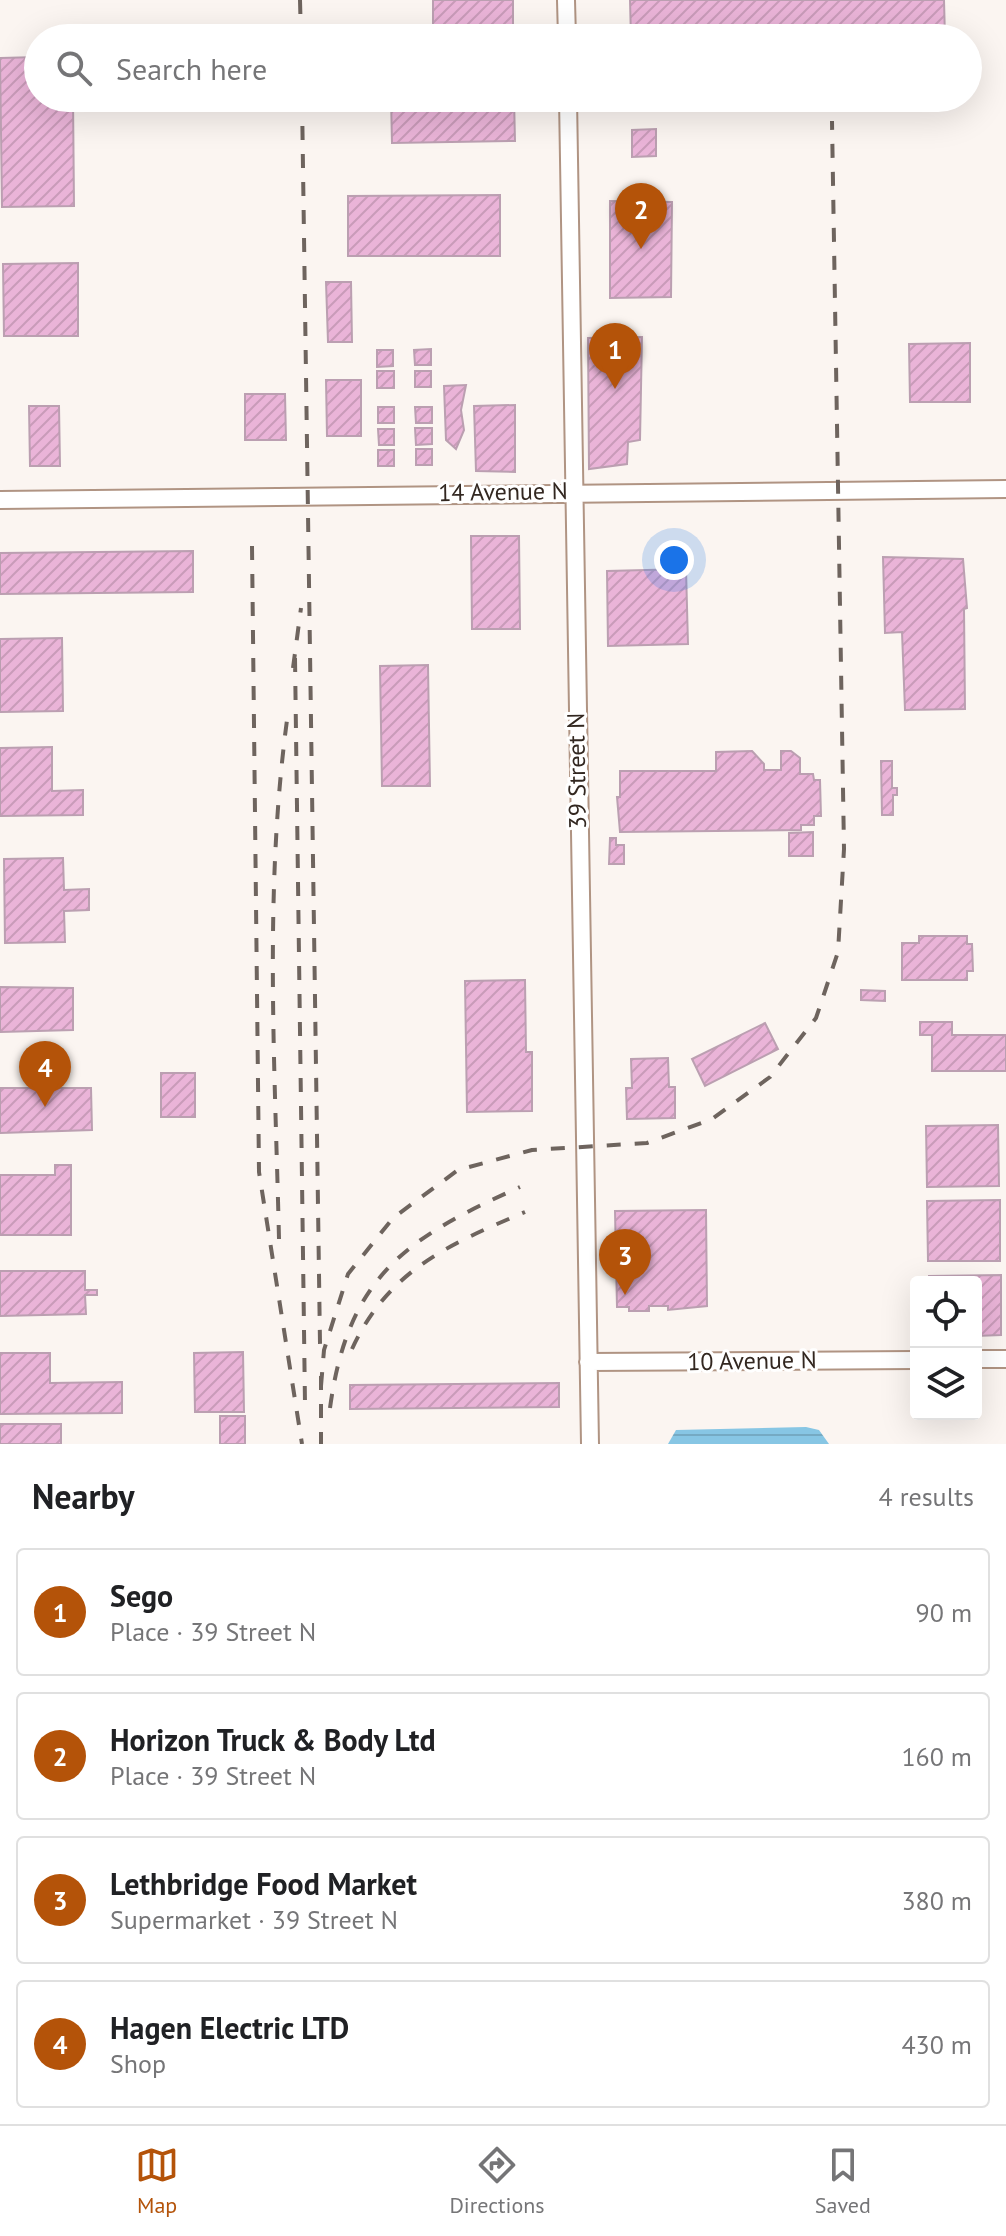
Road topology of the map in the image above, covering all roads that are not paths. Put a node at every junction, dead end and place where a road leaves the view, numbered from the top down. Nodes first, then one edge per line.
1 (566, 0) edge
2 (567, 24) edge
3 (568, 112) edge
4 (1006, 489) edge
5 (573, 491) junction
6 (0, 500) edge
7 (982, 1359) edge
8 (1006, 1359) edge
9 (910, 1360) edge
10 (588, 1362) junction
11 (590, 1444) edge

1 - 2 street
3 - 5 street, 39 Street N
4 - 5 street, 14 Avenue N
5 - 6 street, 14 Avenue N
5 - 10 street, 39 Street N
7 - 8 street
9 - 10 street, 10 Avenue N
10 - 11 street, 39 Street N

